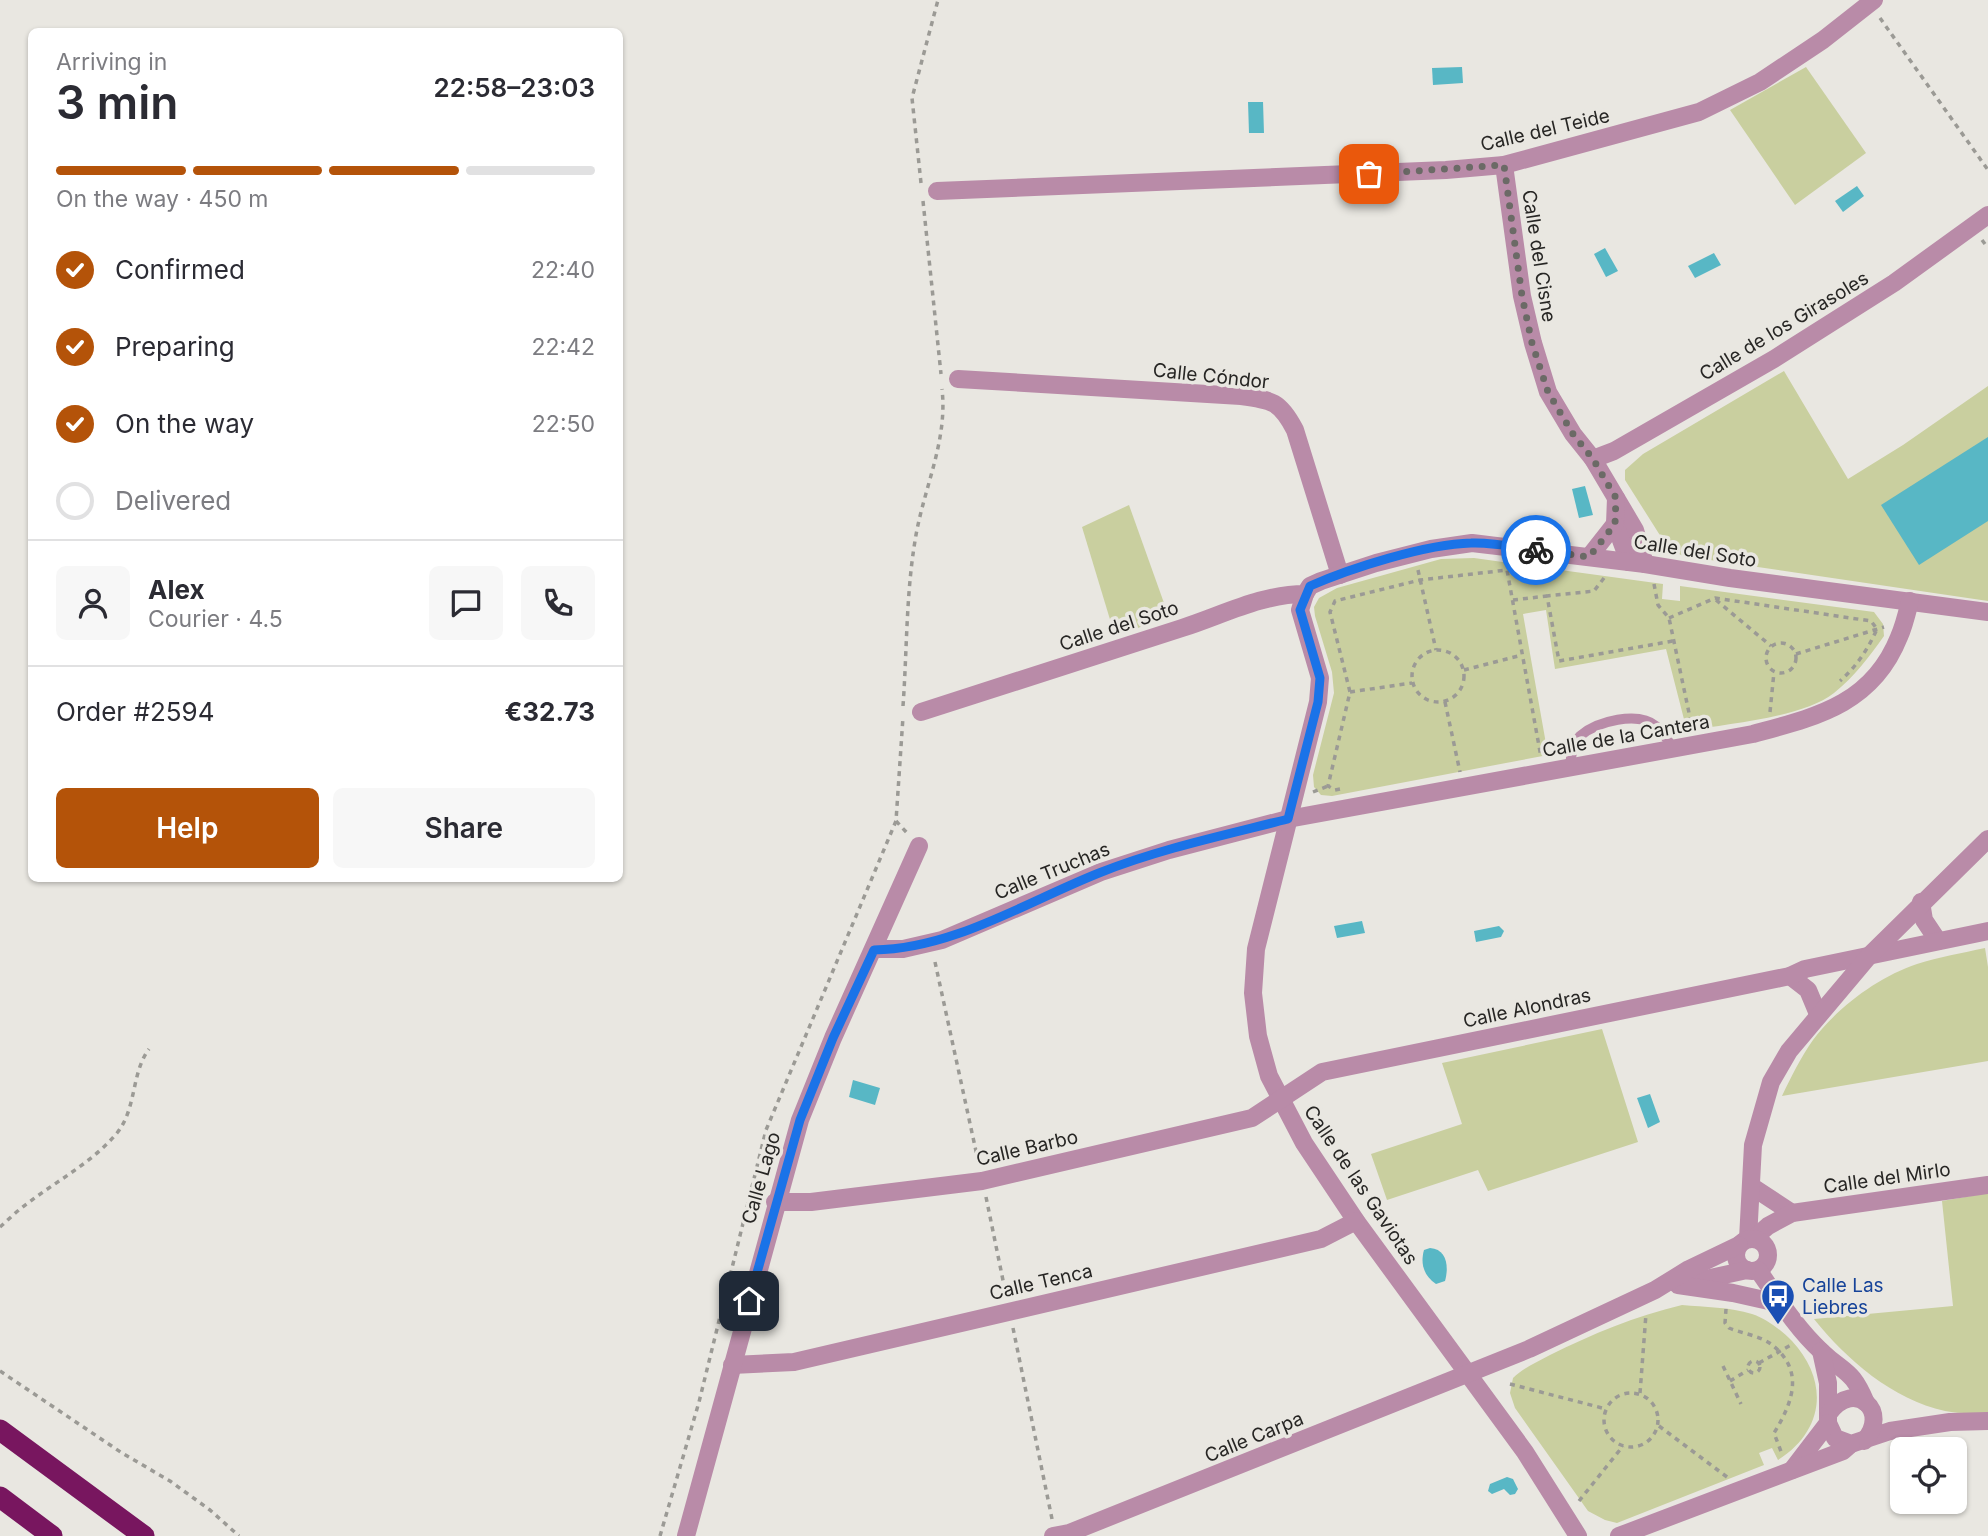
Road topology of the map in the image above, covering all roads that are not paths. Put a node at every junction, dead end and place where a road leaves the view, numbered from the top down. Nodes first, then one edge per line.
1 (1875, 5) edge
2 (1504, 165) junction
3 (937, 191) dead end
4 (1988, 215) edge
5 (958, 379) dead end
6 (1593, 459) junction
7 (1616, 498) junction
8 (1615, 524) junction
9 (1589, 557) junction
10 (1642, 568) junction
11 (1340, 575) junction
12 (1305, 594) junction
13 (1910, 601) junction
14 (1988, 612) edge
15 (921, 712) dead end
16 (1673, 748) junction
17 (1570, 767) junction
18 (1288, 819) junction
19 (1988, 839) edge
20 (919, 846) dead end
21 (1921, 902) junction
22 (1988, 931) edge
23 (1938, 941) junction
24 (874, 950) junction
25 (1869, 956) junction
26 (1790, 976) junction
27 (1818, 1014) junction
28 (1281, 1101) junction
29 (1988, 1185) edge
30 (1751, 1186) junction
31 (775, 1202) junction
32 (1792, 1213) junction
33 (1356, 1221) junction
34 (1747, 1241) junction
35 (1753, 1270) junction
36 (1678, 1285) junction
37 (1655, 1290) junction
38 (1782, 1304) junction
39 (1821, 1352) junction
40 (732, 1366) junction
41 (1469, 1375) junction
42 (1866, 1403) junction
43 (1828, 1418) junction
44 (1988, 1422) edge
45 (0, 1430) edge
46 (1858, 1442) junction
47 (1788, 1465) junction
48 (0, 1497) edge
49 (1053, 1530) edge
50 (52, 1536) edge
51 (144, 1536) edge
52 (686, 1536) edge
53 (1578, 1536) edge
54 (1619, 1536) edge

1 - 2 street, Calle del Teide
2 - 3 street, Calle del Teide
2 - 6 street, Calle del Cisne
4 - 6 street, Calle de los Girasoles
5 - 11 street, Calle Cóndor
6 - 7 street, Calle del Cisne
7 - 8 street
7 - 10 street, Calle del Cisne
8 - 9 street
8 - 10 street
9 - 10 street, Calle del Soto
9 - 11 street, Calle del Soto
10 - 13 street, Calle del Soto
11 - 12 street, Calle del Soto
12 - 15 street, Calle del Soto
12 - 18 street, Calle de las Gaviotas
13 - 14 street, Calle del Soto
13 - 16 street, Calle de la Cantera
16 - 17 street, Calle de la Cantera
16 - 17 lane
17 - 18 street, Calle de la Cantera
18 - 24 street, Calle Truchas
18 - 28 street, Calle de las Gaviotas
19 - 21 street
20 - 24 street, Calle Lago
21 - 23 street
21 - 25 street
22 - 23 street, Calle Alondras
23 - 25 street, Calle Alondras
24 - 31 street, Calle Lago
25 - 26 street, Calle Alondras
25 - 27 street
26 - 27 street
26 - 28 street, Calle Alondras
27 - 30 street
28 - 31 street, Calle Barbo
28 - 33 street, Calle de las Gaviotas
29 - 32 street, Calle del Mirlo
30 - 32 street
30 - 34 street
31 - 40 street, Calle Lago
32 - 34 street, Calle del Mirlo
33 - 40 street, Calle Tenca
33 - 41 street, Calle de las Gaviotas
34 - 35 street
34 - 35 street
34 - 37 street
35 - 36 street
35 - 38 street
36 - 37 street
36 - 38 street
37 - 41 street
38 - 39 street
39 - 42 street
39 - 43 street
40 - 52 street, Calle Lago
41 - 49 street, Calle Carpa
41 - 53 street, Calle de las Gaviotas
42 - 43 street
42 - 46 street
43 - 46 street
43 - 47 street
44 - 46 street
45 - 51 highway
46 - 47 street
47 - 54 street
48 - 50 highway

